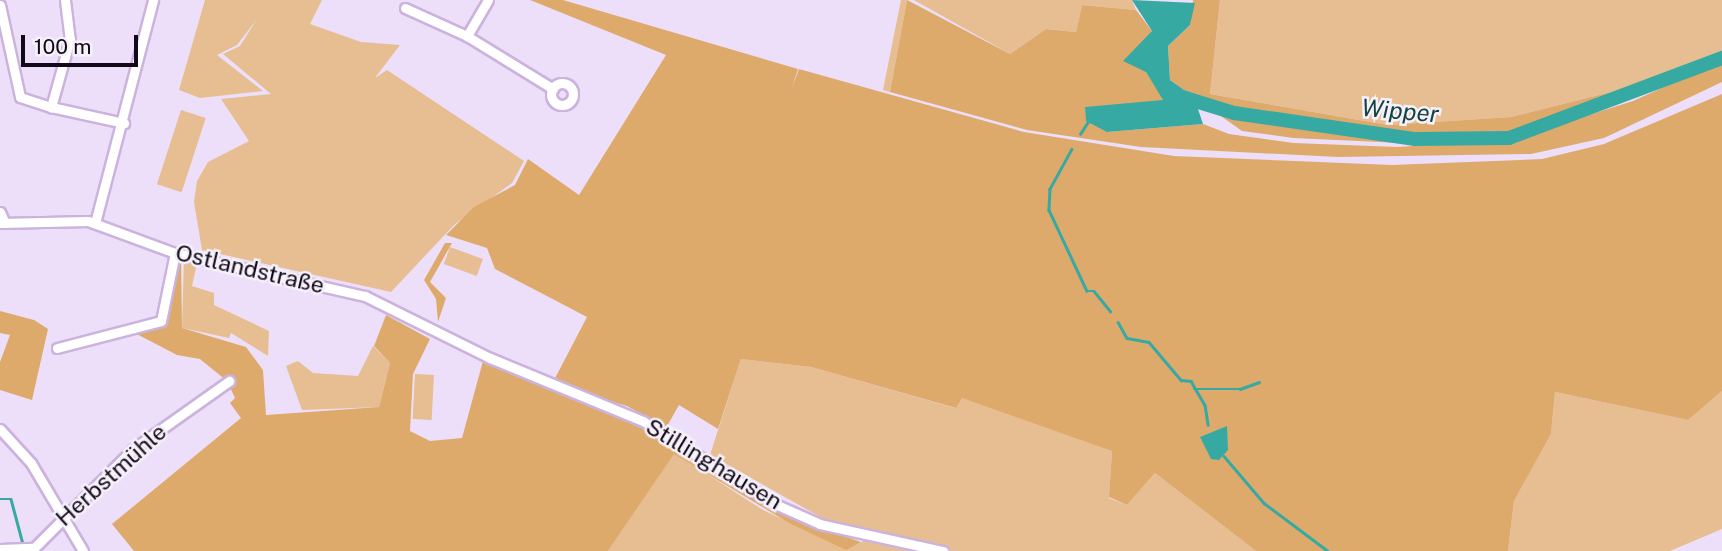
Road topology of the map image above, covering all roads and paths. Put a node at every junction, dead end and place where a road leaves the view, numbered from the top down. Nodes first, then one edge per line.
1 (65, 0) edge
2 (153, 0) edge
3 (488, 0) edge
4 (0, 5) edge
5 (405, 8) dead end
6 (467, 36) junction
7 (553, 89) dead end
8 (51, 107) junction
9 (124, 123) junction
10 (0, 212) edge
11 (95, 222) junction
12 (2, 223) edge
13 (175, 253) junction
14 (57, 348) dead end
15 (490, 358) joint
16 (225, 387) dead end
17 (0, 429) edge
18 (63, 517) junction
19 (0, 549) edge
20 (23, 550) edge
21 (83, 551) edge
22 (943, 551) edge

1 - 8 street
2 - 9 street
3 - 6 street
4 - 8 street
5 - 6 street
6 - 7 street
8 - 9 street
9 - 11 street
10 - 12 street
11 - 12 street, Ostlandstraße
11 - 13 street, Ostlandstraße
13 - 14 street
13 - 15 street, Ostlandstraße
15 - 22 street, Stillinghausen
16 - 18 street, Herbstmühle
17 - 18 street
18 - 20 street, Herbstmühle
18 - 21 street
19 - 20 street, Herbstmühle

